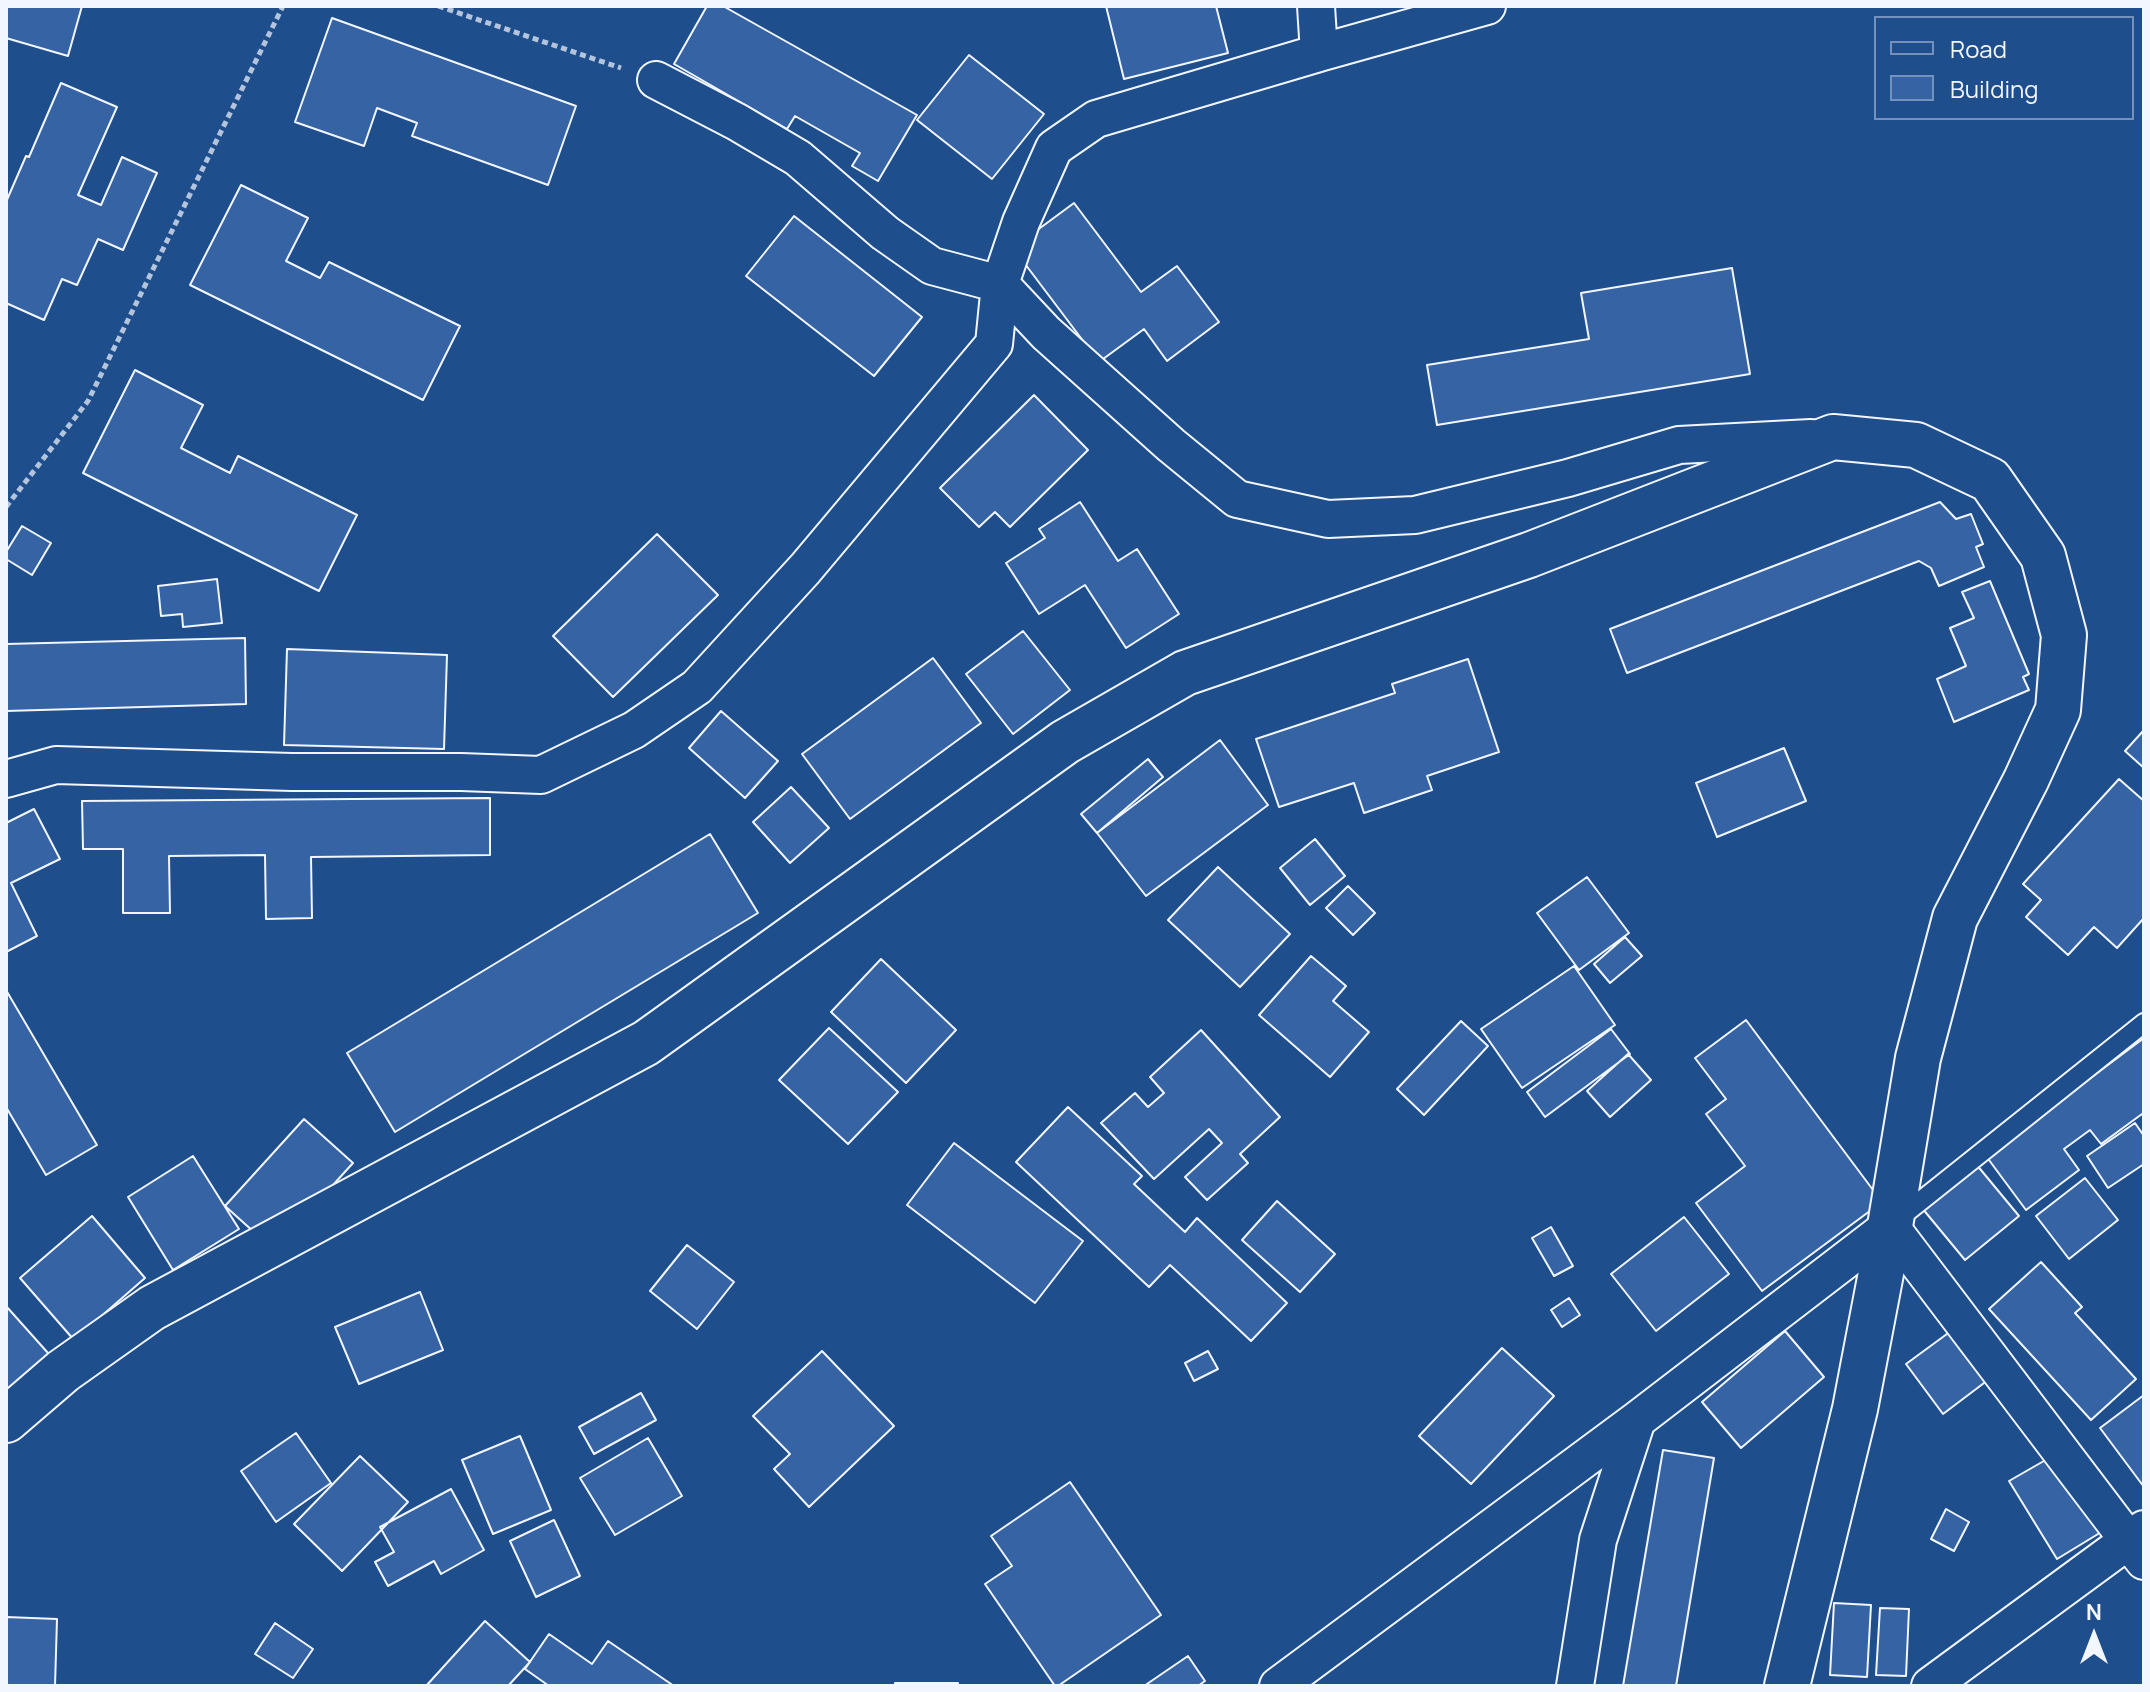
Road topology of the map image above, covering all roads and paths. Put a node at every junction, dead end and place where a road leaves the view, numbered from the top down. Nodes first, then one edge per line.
1 (283, 6) edge
2 (438, 6) edge
3 (1316, 6) edge
4 (1487, 6) edge
5 (1319, 53) junction
6 (656, 80) joint
7 (1000, 284) junction
8 (1833, 437) junction
9 (6, 507) edge
10 (6, 779) edge
11 (2144, 1023) edge
12 (1890, 1226) junction
13 (6, 1420) edge
14 (1637, 1420) junction
15 (2139, 1544) edge
16 (1278, 1686) edge
17 (1575, 1686) edge
18 (1787, 1686) edge
19 (1930, 1686) edge

1 - 9 path
2 - 6 path
3 - 5 street
4 - 5 street
5 - 7 street
6 - 7 street
7 - 8 street
7 - 10 street
8 - 12 main road
8 - 13 main road
11 - 12 lane
12 - 14 street
12 - 15 street
12 - 18 main road
14 - 16 street
14 - 17 street
15 - 19 street

